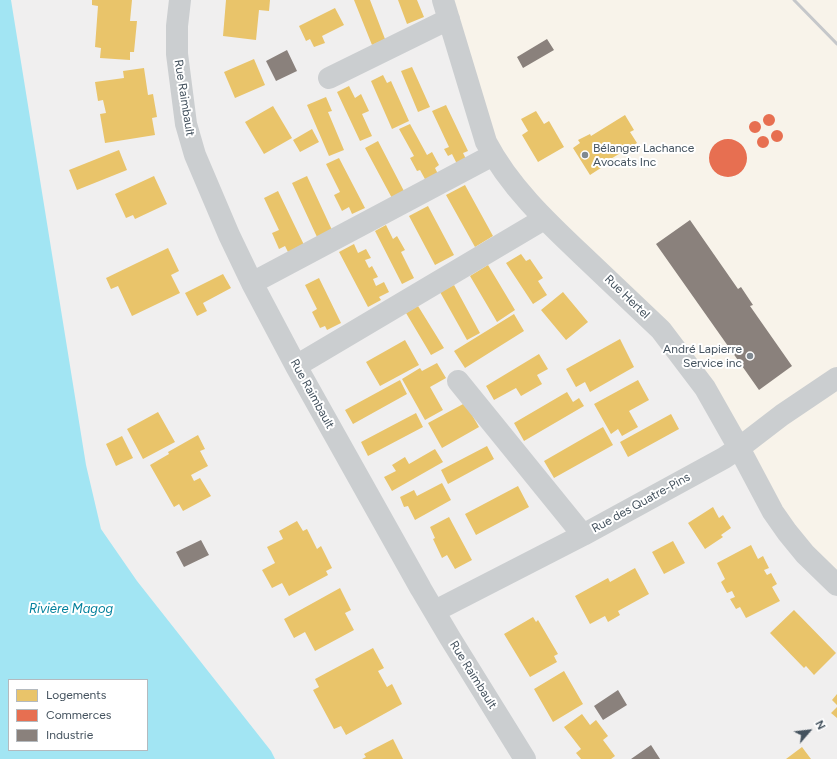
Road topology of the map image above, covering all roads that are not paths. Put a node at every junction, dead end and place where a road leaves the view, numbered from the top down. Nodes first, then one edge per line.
1 (180, 0) edge
2 (446, 10) edge
3 (329, 78) dead end
4 (493, 155) junction
5 (544, 219) junction
6 (252, 283) junction
7 (296, 366) junction
8 (837, 378) edge
9 (458, 381) dead end
10 (739, 448) junction
11 (583, 535) junction
12 (837, 585) edge
13 (434, 611) junction
14 (525, 759) edge

1 - 6 street, Rue Raimbault
2 - 3 street
2 - 4 street, Rue Hertel
4 - 5 street, Rue Hertel
4 - 6 street
5 - 7 street
5 - 10 street, Rue Hertel
6 - 7 street, Rue Raimbault
7 - 13 street, Rue Raimbault
8 - 10 street, Rue des Quatre-Pins
9 - 11 street
10 - 11 street, Rue des Quatre-Pins
10 - 12 street, Rue Hertel
11 - 13 street, Rue des Quatre-Pins
13 - 14 street, Rue Raimbault

